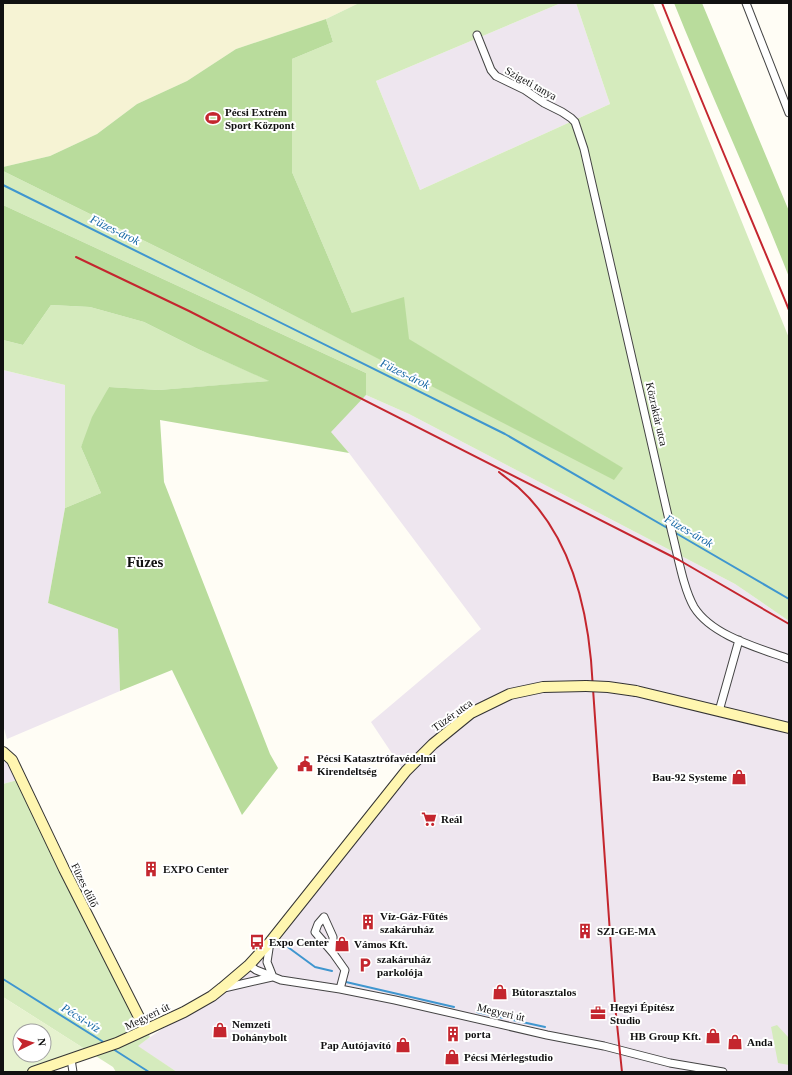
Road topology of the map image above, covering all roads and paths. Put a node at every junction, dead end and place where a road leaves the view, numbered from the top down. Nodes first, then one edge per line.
1 (746, 3) edge
2 (477, 35) dead end
3 (789, 113) edge
4 (573, 120) joint
5 (739, 640) junction
6 (789, 659) edge
7 (719, 711) junction
8 (789, 728) edge
9 (3, 752) edge
10 (270, 942) junction
11 (333, 953) dead end
12 (249, 966) junction
13 (273, 977) junction
14 (222, 988) junction
15 (340, 989) junction
16 (138, 1016) junction
17 (172, 1017) junction
18 (145, 1029) junction
19 (129, 1038) junction
20 (71, 1059) junction
21 (33, 1072) edge
22 (73, 1072) edge
23 (724, 1072) edge

1 - 3 street
2 - 4 street, Szigeti tanya
4 - 5 street, Közraktár utca
5 - 6 street, Közraktár utca
5 - 7 street
7 - 8 street, Tüzér utca
7 - 10 street, Tüzér utca, bridge
9 - 16 street, Füzes dűlő
10 - 12 street, Tüzér utca
10 - 13 street
11 - 15 street
12 - 13 street, Megyeri út
12 - 14 street, Megyeri út
13 - 14 street, Megyeri út
13 - 15 street, Megyeri út
14 - 17 street, Megyeri út
15 - 23 street, Megyeri út
16 - 17 street
16 - 18 street, Füzes dűlő
16 - 19 street
17 - 18 street, Megyeri út
18 - 19 street, Megyeri út
19 - 20 street, Megyeri út
20 - 21 street, Megyeri út
20 - 22 street

